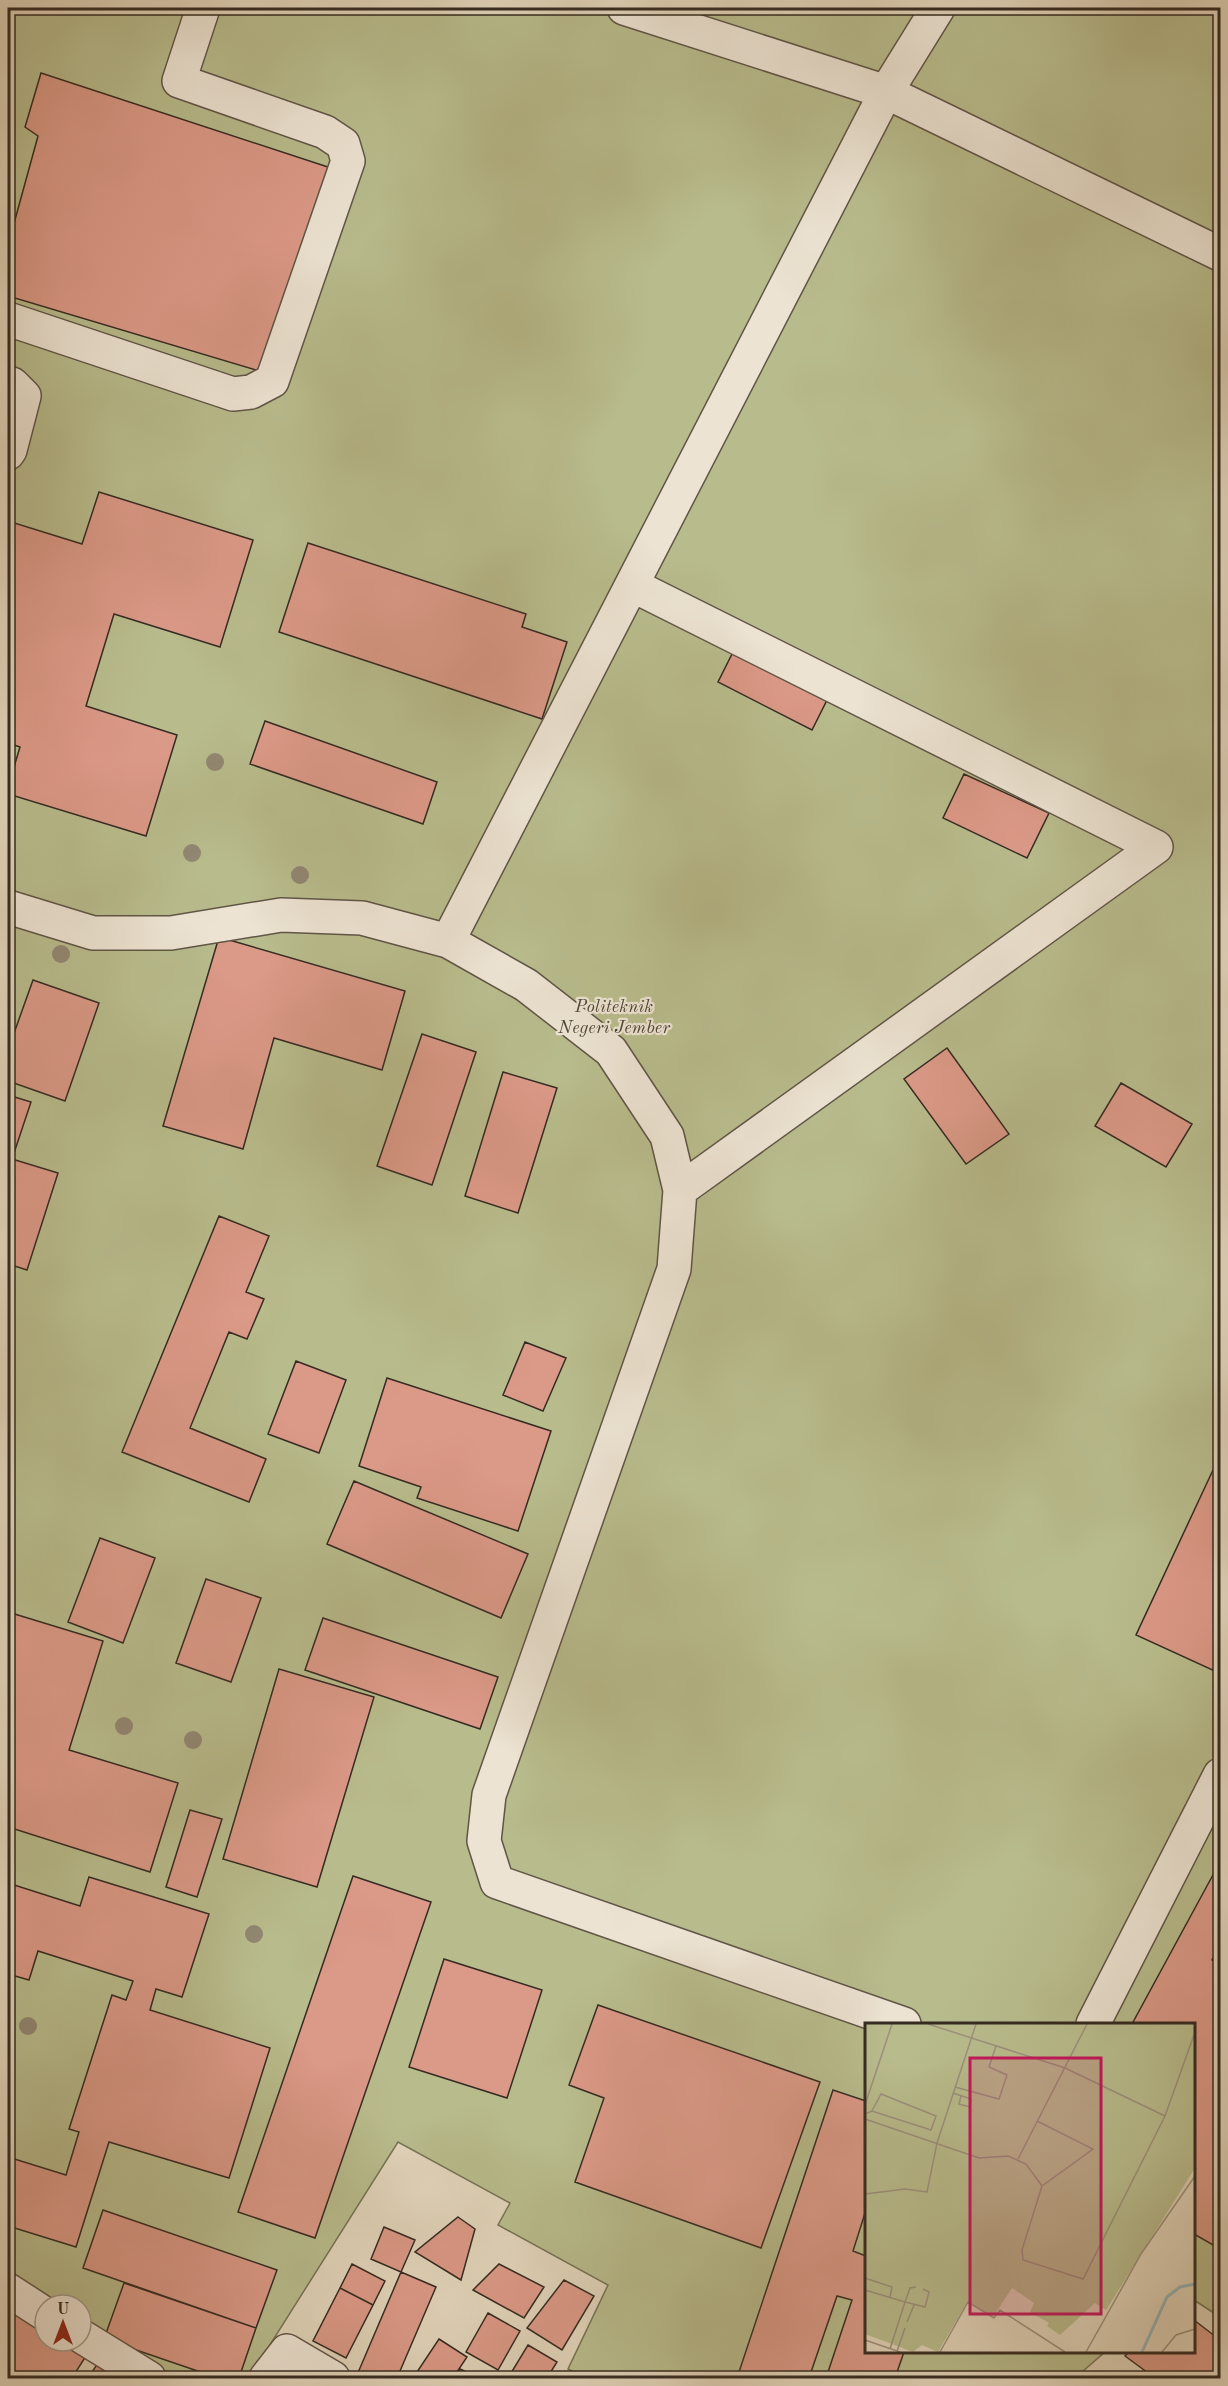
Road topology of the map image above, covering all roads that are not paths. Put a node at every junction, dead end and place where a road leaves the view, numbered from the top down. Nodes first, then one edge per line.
1 (203, 8) edge
2 (624, 8) edge
3 (938, 8) edge
4 (886, 92) junction
5 (1221, 254) edge
6 (8, 319) edge
7 (8, 383) edge
8 (8, 453) edge
9 (632, 585) junction
10 (8, 907) edge
11 (448, 941) junction
12 (680, 1190) junction
13 (1221, 1775) edge
14 (898, 2023) edge
15 (1094, 2023) edge
16 (8, 2290) edge
17 (33, 2306) edge
18 (93, 2344) edge
19 (149, 2379) edge
20 (266, 2379) edge
21 (333, 2379) edge

1 - 6 street
2 - 4 street
3 - 4 street
4 - 5 street
4 - 9 street
7 - 8 street
9 - 11 street
9 - 12 street
10 - 11 street
11 - 12 street
12 - 14 street
13 - 15 street
16 - 17 street
18 - 19 street
20 - 21 street

